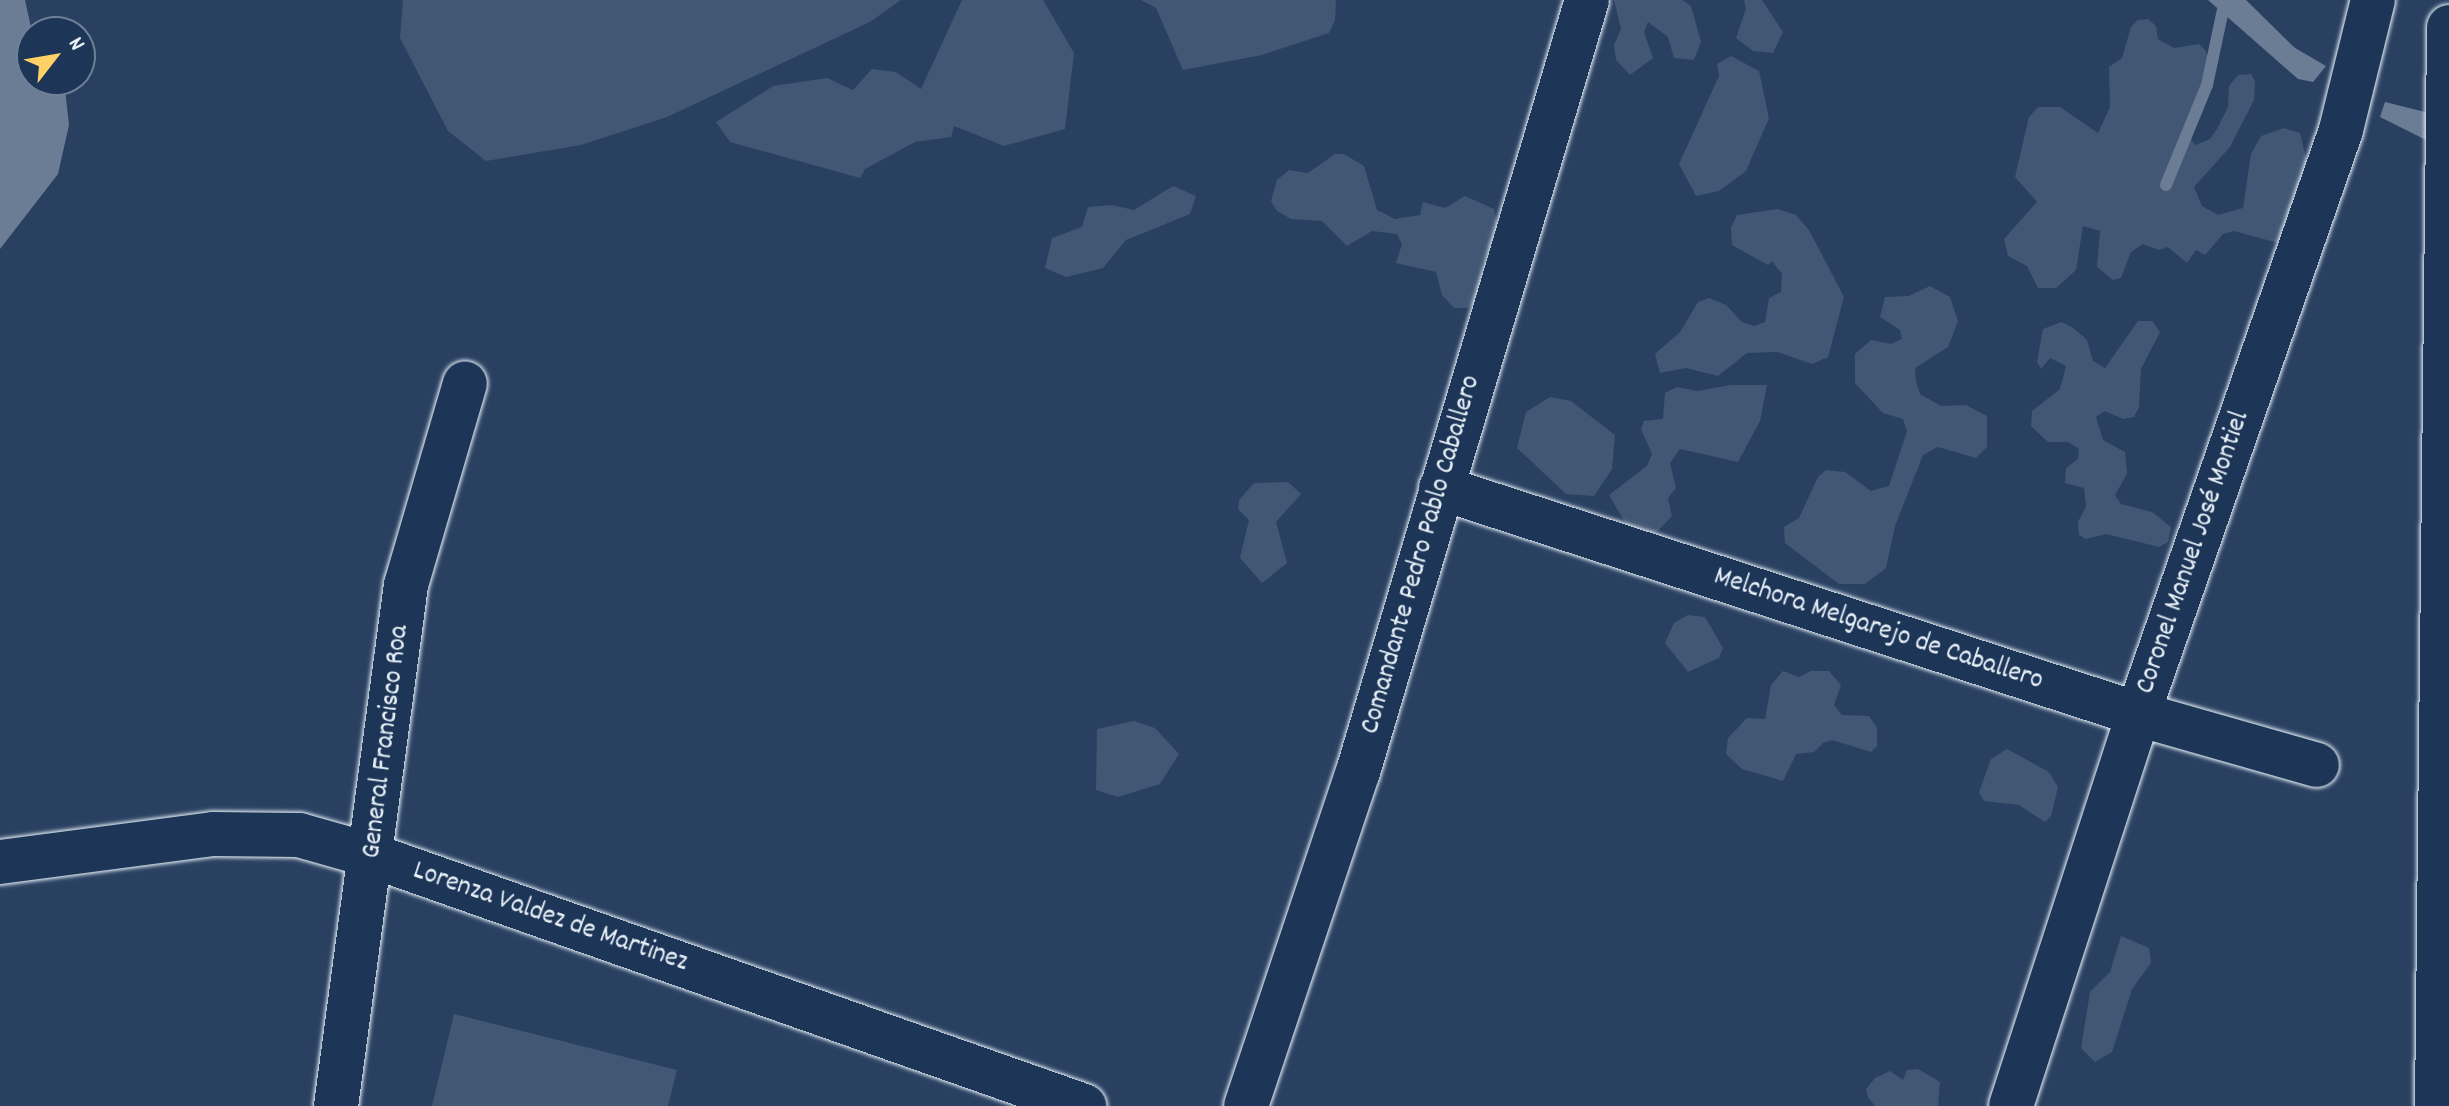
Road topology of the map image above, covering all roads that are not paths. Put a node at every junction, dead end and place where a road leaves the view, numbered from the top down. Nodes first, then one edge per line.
1 (1587, 0) edge
2 (2370, 14) edge
3 (2449, 27) edge
4 (2448, 70) edge
5 (465, 383) dead end
6 (2446, 440) edge
7 (1441, 488) junction
8 (2445, 688) edge
9 (2138, 714) junction
10 (2317, 765) dead end
11 (373, 856) junction
12 (0, 862) edge
13 (336, 1106) edge
14 (1084, 1106) edge
15 (1246, 1106) edge
16 (2011, 1106) edge
17 (2437, 1106) edge

1 - 7 main road, Comandante Pedro Pablo Caballero
2 - 9 main road, Coronel Manuel José Montiel
3 - 4 main road
4 - 6 main road
5 - 11 main road, General Francisco Roa
6 - 8 main road
7 - 9 main road, Melchora Melgarejo de Caballero
7 - 15 main road, Comandante Pedro Pablo Caballero
8 - 17 main road
9 - 10 main road, Melchora Melgarejo de Caballero
9 - 16 main road, Coronel Manuel José Montiel
11 - 12 main road, Lorenza Valdez de Martinez
11 - 13 main road, General Francisco Roa
11 - 14 main road, Lorenza Valdez de Martinez

